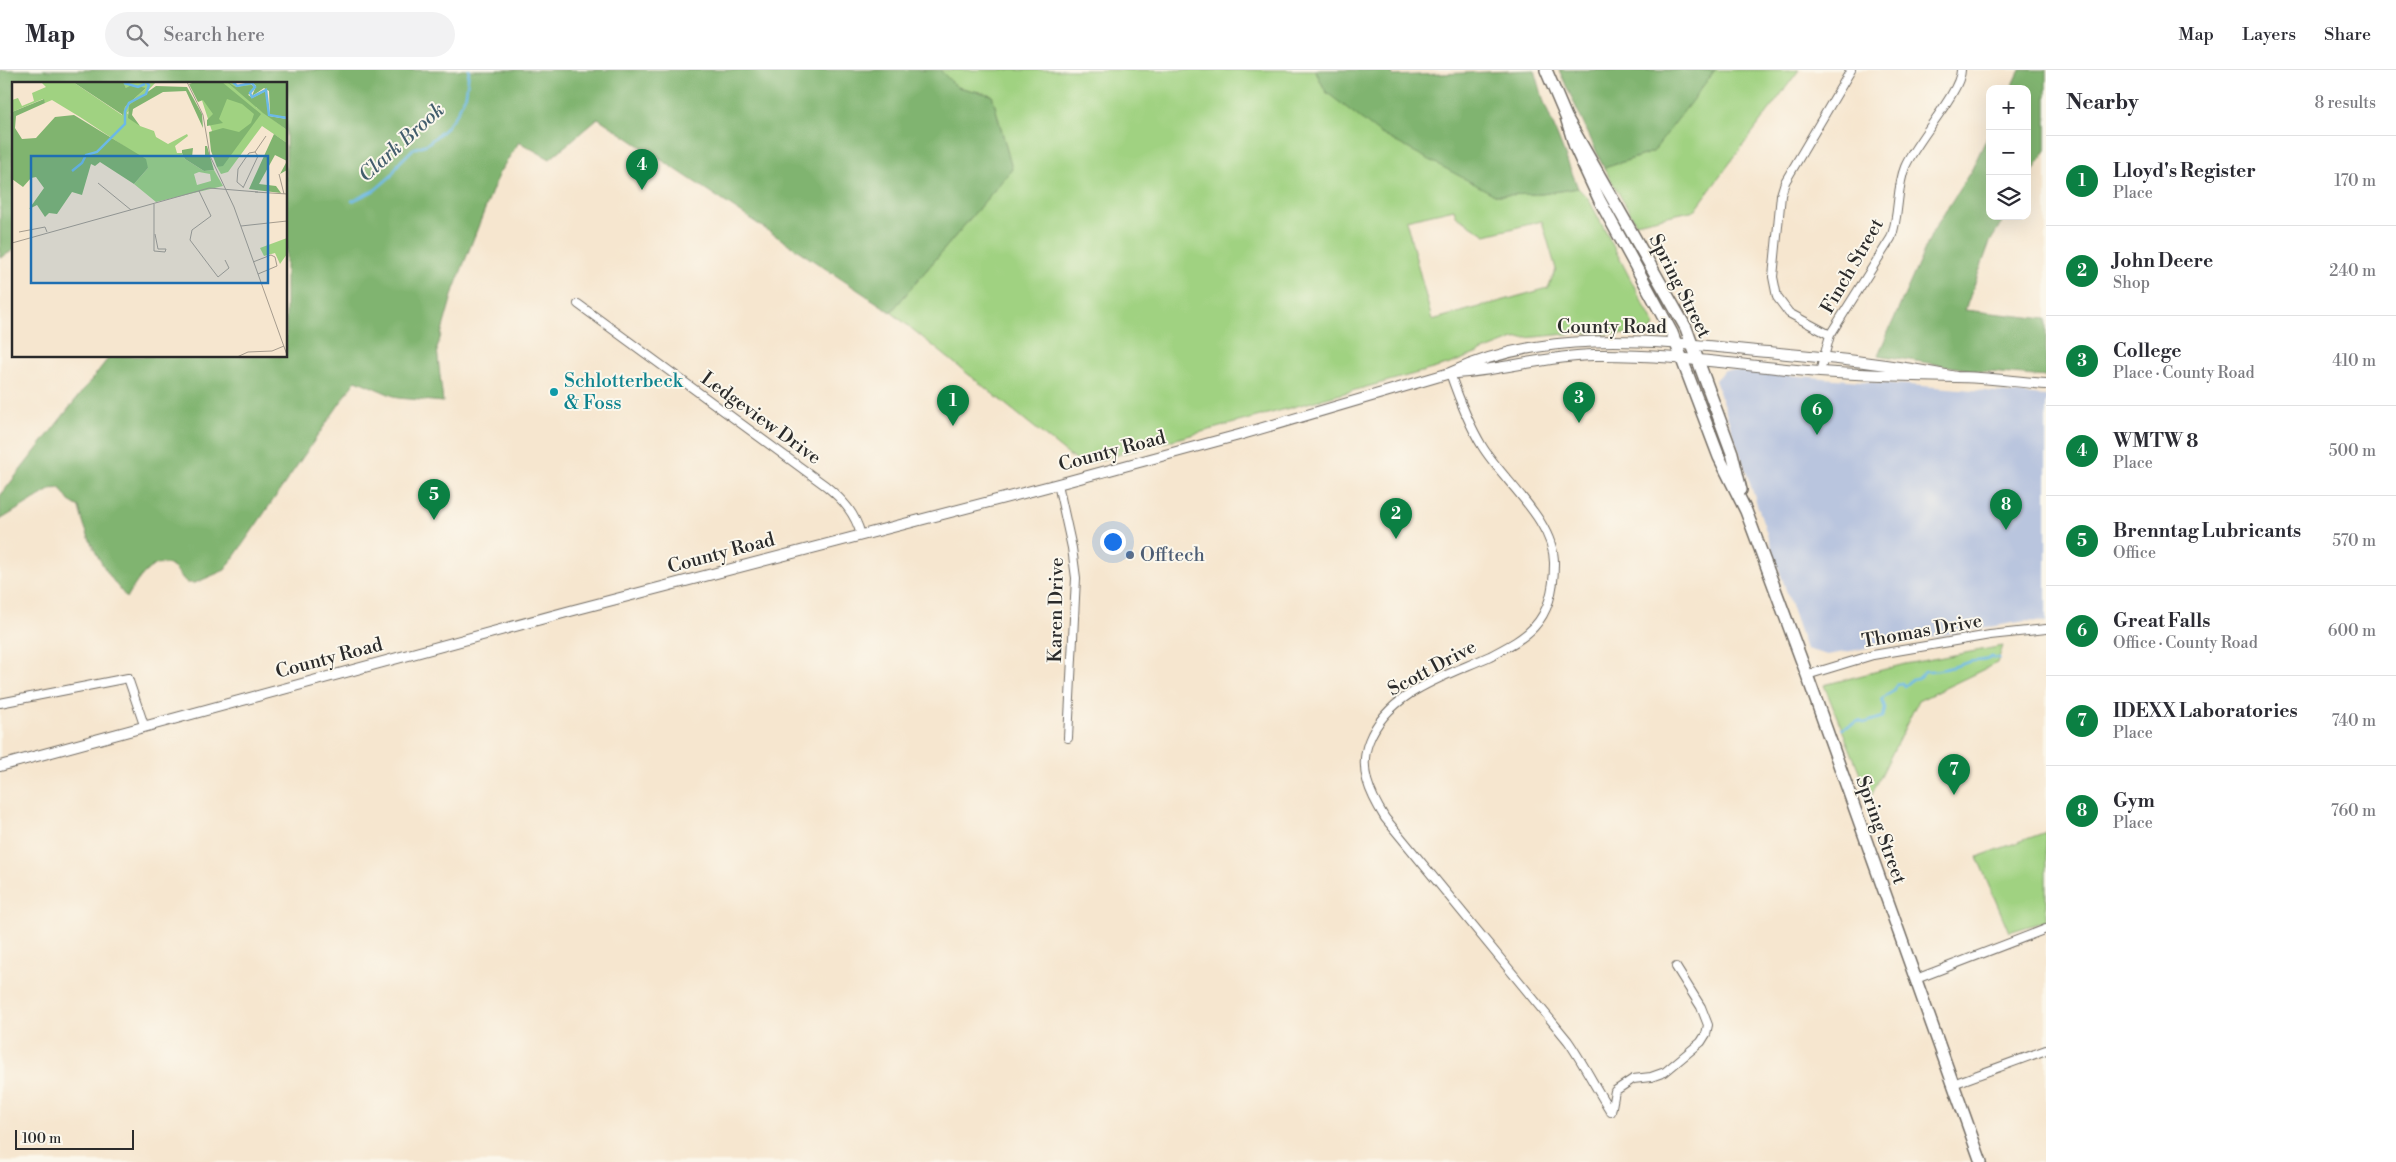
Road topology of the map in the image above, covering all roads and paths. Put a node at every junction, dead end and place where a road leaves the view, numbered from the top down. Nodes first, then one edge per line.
1 (1546, 70) edge
2 (1850, 70) edge
3 (1961, 70) edge
4 (1566, 117) junction
5 (578, 304) dead end
6 (1830, 335) junction
7 (1676, 344) junction
8 (1692, 345) junction
9 (1824, 358) junction
10 (1681, 359) junction
11 (1698, 360) junction
12 (1820, 372) junction
13 (1450, 373) junction
14 (1956, 377) junction
15 (2046, 384) edge
16 (1058, 484) junction
17 (1746, 511) junction
18 (861, 535) junction
19 (2046, 629) edge
20 (1807, 675) junction
21 (0, 703) edge
22 (144, 725) junction
23 (1068, 738) dead end
24 (0, 766) edge
25 (2046, 929) edge
26 (1676, 967) dead end
27 (1916, 979) junction
28 (2046, 1050) edge
29 (1953, 1084) junction
30 (1981, 1162) edge

1 - 4 main road, Spring Street
2 - 6 street
3 - 6 street, Finch Street
4 - 7 main road, Spring Street
4 - 8 main road, Spring Street
5 - 18 street, Ledgeview Drive
6 - 9 street, Finch Street
7 - 8 main road, County Road
7 - 10 main road, Spring Street
7 - 13 main road, County Road
8 - 9 main road, County Road
8 - 11 main road, Spring Street
9 - 12 street, Finch Street
9 - 14 main road, County Road
10 - 11 main road, County Road
10 - 13 main road, County Road
10 - 17 main road, Spring Street
11 - 12 main road, County Road
11 - 17 main road, Spring Street
12 - 14 main road, County Road
13 - 16 main road, County Road
13 - 26 street, Scott Drive
14 - 15 main road, County Road
16 - 18 main road, County Road
16 - 23 street, Karen Drive
17 - 20 main road, Spring Street
18 - 22 main road, County Road
19 - 20 street, Thomas Drive
20 - 27 main road, Spring Street
21 - 22 street
22 - 24 main road, County Road
25 - 27 street
27 - 29 main road, Spring Street
28 - 29 street
29 - 30 main road, Spring Street

